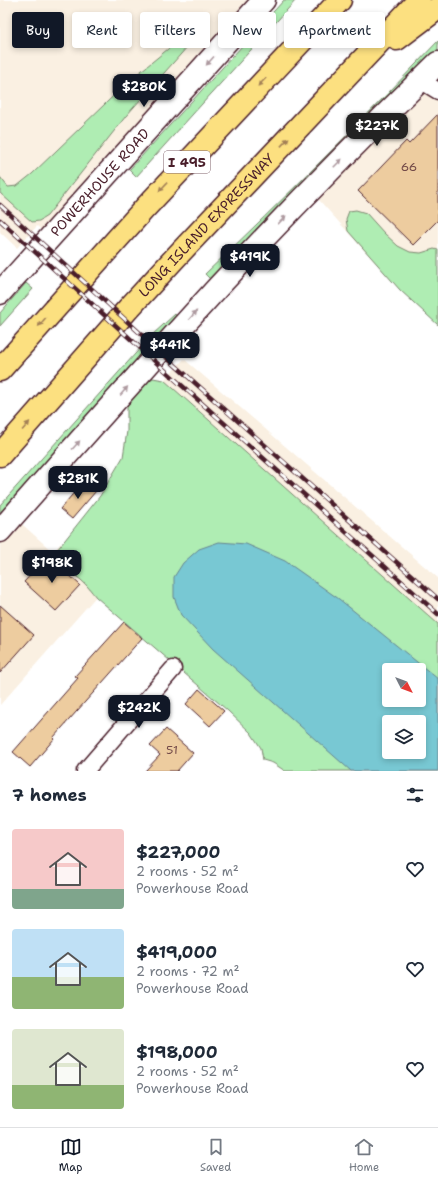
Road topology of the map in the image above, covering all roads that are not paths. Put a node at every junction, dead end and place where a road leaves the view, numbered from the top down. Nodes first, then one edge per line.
1 (264, 0) edge
2 (340, 0) edge
3 (419, 0) edge
4 (438, 8) edge
5 (438, 63) edge
6 (339, 84) junction
7 (429, 86) edge
8 (0, 293) edge
9 (0, 370) edge
10 (0, 455) edge
11 (0, 532) edge
12 (173, 669) dead end
13 (85, 771) edge

1 -> 8 main road, POWERHOUSE ROAD
2 -> 9 highway, I 495
3 - 6 highway, LONG ISLAND EXPRESSWAY
4 - 6 highway
5 - 7 main road
10 -> 6 highway, LONG ISLAND EXPRESSWAY
11 -> 7 main road
12 - 13 street

